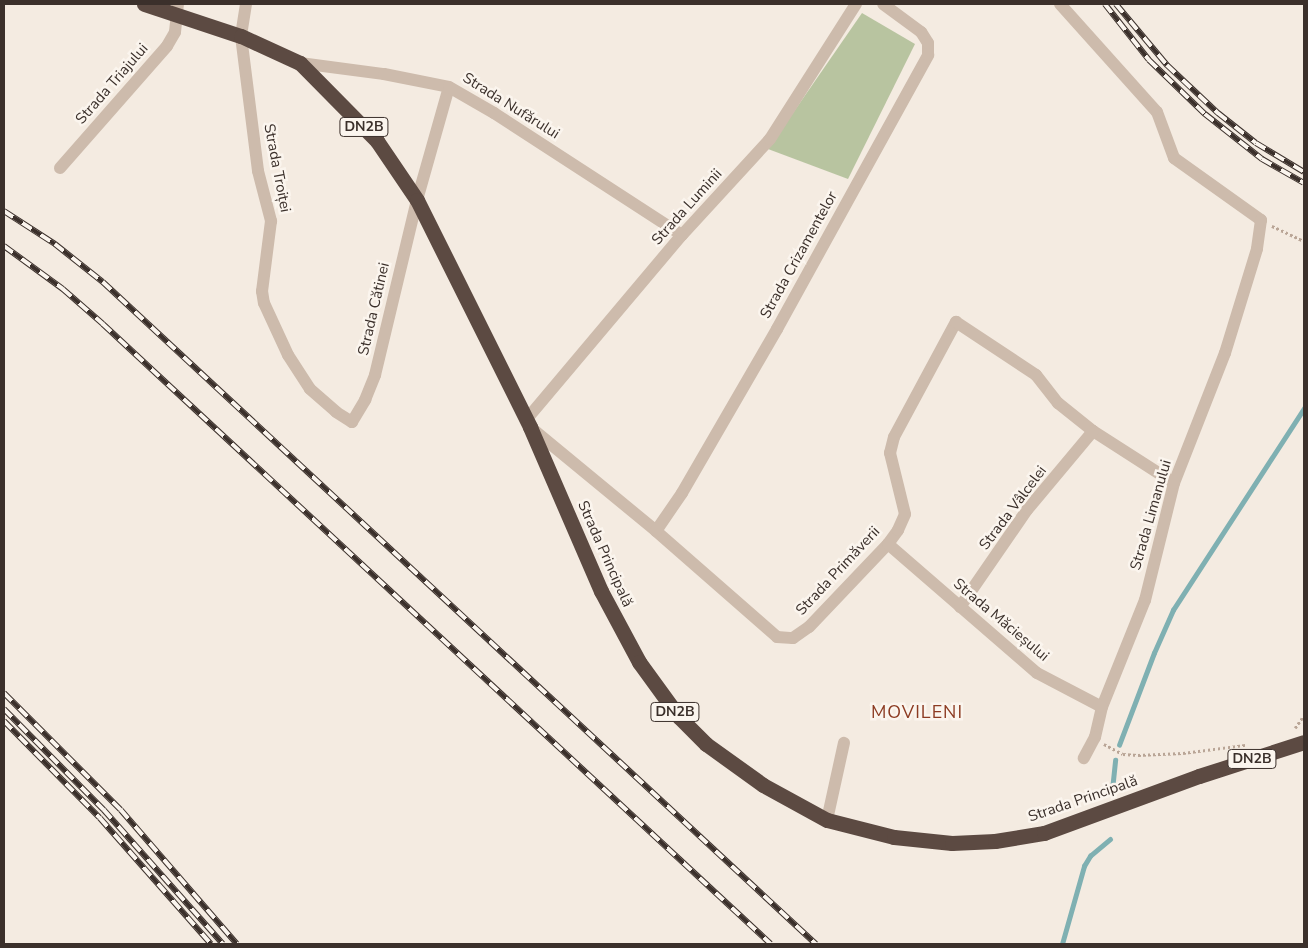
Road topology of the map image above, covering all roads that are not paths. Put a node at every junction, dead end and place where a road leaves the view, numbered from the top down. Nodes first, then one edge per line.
1 (144, 4) edge
2 (246, 4) edge
3 (856, 4) edge
4 (883, 4) edge
5 (1060, 4) edge
6 (178, 9) edge
7 (241, 36) junction
8 (300, 64) junction
9 (449, 87) junction
10 (60, 168) dead end
11 (416, 200) junction
12 (682, 235) junction
13 (352, 422) joint
14 (528, 424) junction
15 (1093, 431) junction
16 (1174, 483) junction
17 (656, 531) junction
18 (888, 544) junction
19 (960, 607) junction
20 (1102, 706) junction
21 (1304, 742) edge
22 (844, 743) dead end
23 (1084, 758) dead end
24 (827, 820) junction

1 - 6 highway, Strada Principală / DN2B
2 - 7 street, Strada Troiței
3 - 12 street, Strada Luminii
4 - 17 street, Strada Crizamentelor
5 - 16 street, Strada Limanului
6 - 7 highway, Strada Principală / DN2B
6 - 10 street, Strada Triajului
7 - 8 highway, Strada Principală / DN2B
7 - 13 street, Strada Troiței
8 - 9 street, Strada Nufărului
8 - 11 highway, Strada Principală / DN2B
9 - 11 street, Strada Cătinei
9 - 12 street, Strada Nufărului
11 - 13 street, Strada Cătinei
11 - 14 highway, Strada Principală / DN2B
12 - 14 street, Strada Luminii
14 - 17 street, Strada Primăverii
14 - 24 highway, Strada Principală / DN2B
15 - 16 street, Strada Primăverii
15 - 18 street, Strada Primăverii
15 - 19 street, Strada Vâlcelei
16 - 20 street, Strada Limanului
17 - 18 street, Strada Primăverii
18 - 19 street, Strada Măcieșului
19 - 20 street, Strada Măcieșului
20 - 23 street, Strada Limanului
21 - 24 highway, Strada Principală / DN2B
22 - 24 street

